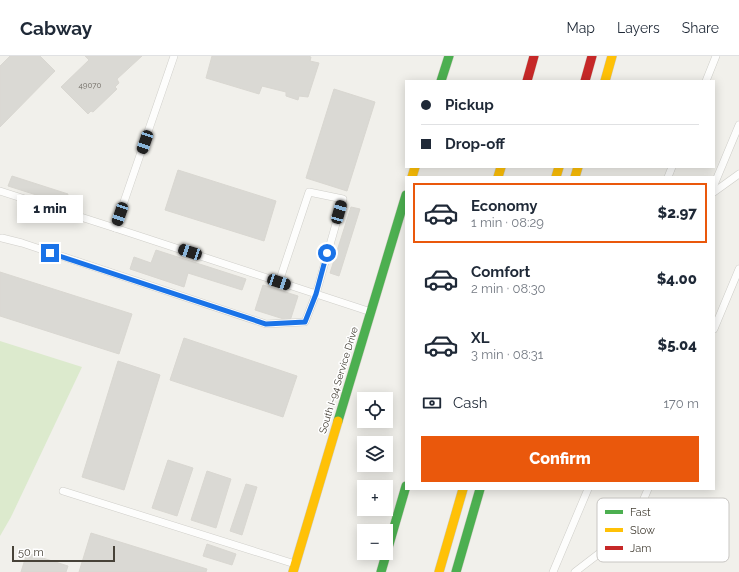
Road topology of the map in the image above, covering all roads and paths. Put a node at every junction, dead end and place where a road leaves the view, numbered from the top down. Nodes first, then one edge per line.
1 (174, 56) edge
2 (534, 56) edge
3 (592, 56) edge
4 (612, 56) edge
5 (716, 56) edge
6 (445, 58) edge
7 (441, 80) edge
8 (527, 80) edge
9 (585, 80) edge
10 (605, 80) edge
11 (706, 80) edge
12 (739, 125) edge
13 (739, 174) edge
14 (715, 183) edge
15 (0, 191) edge
16 (715, 191) edge
17 (405, 199) edge
18 (115, 228) junction
19 (2, 238) dead end
20 (739, 269) edge
21 (279, 282) junction
22 (316, 294) junction
23 (370, 312) junction
24 (715, 327) edge
25 (405, 489) edge
26 (463, 490) edge
27 (480, 490) edge
28 (588, 490) edge
29 (62, 491) dead end
30 (597, 555) edge
31 (294, 568) edge
32 (381, 572) edge
33 (439, 572) edge
34 (456, 572) edge
35 (553, 572) edge
36 (575, 572) edge

1 - 18 lane
2 - 8 main road
3 - 9 main road
4 - 10 main road
5 - 11 lane
6 - 7 main road
12 - 14 lane
13 - 16 lane
15 - 18 lane
17 - 23 main road, South I-94 Service Drive
18 - 21 lane
19 - 22 lane
20 - 24 lane
21 - 22 lane
21 - 22 lane
22 - 23 lane
23 - 31 main road, South I-94 Service Drive
25 - 32 main road
26 - 33 main road
27 - 34 main road
28 - 35 lane
29 - 31 lane
30 - 36 lane

